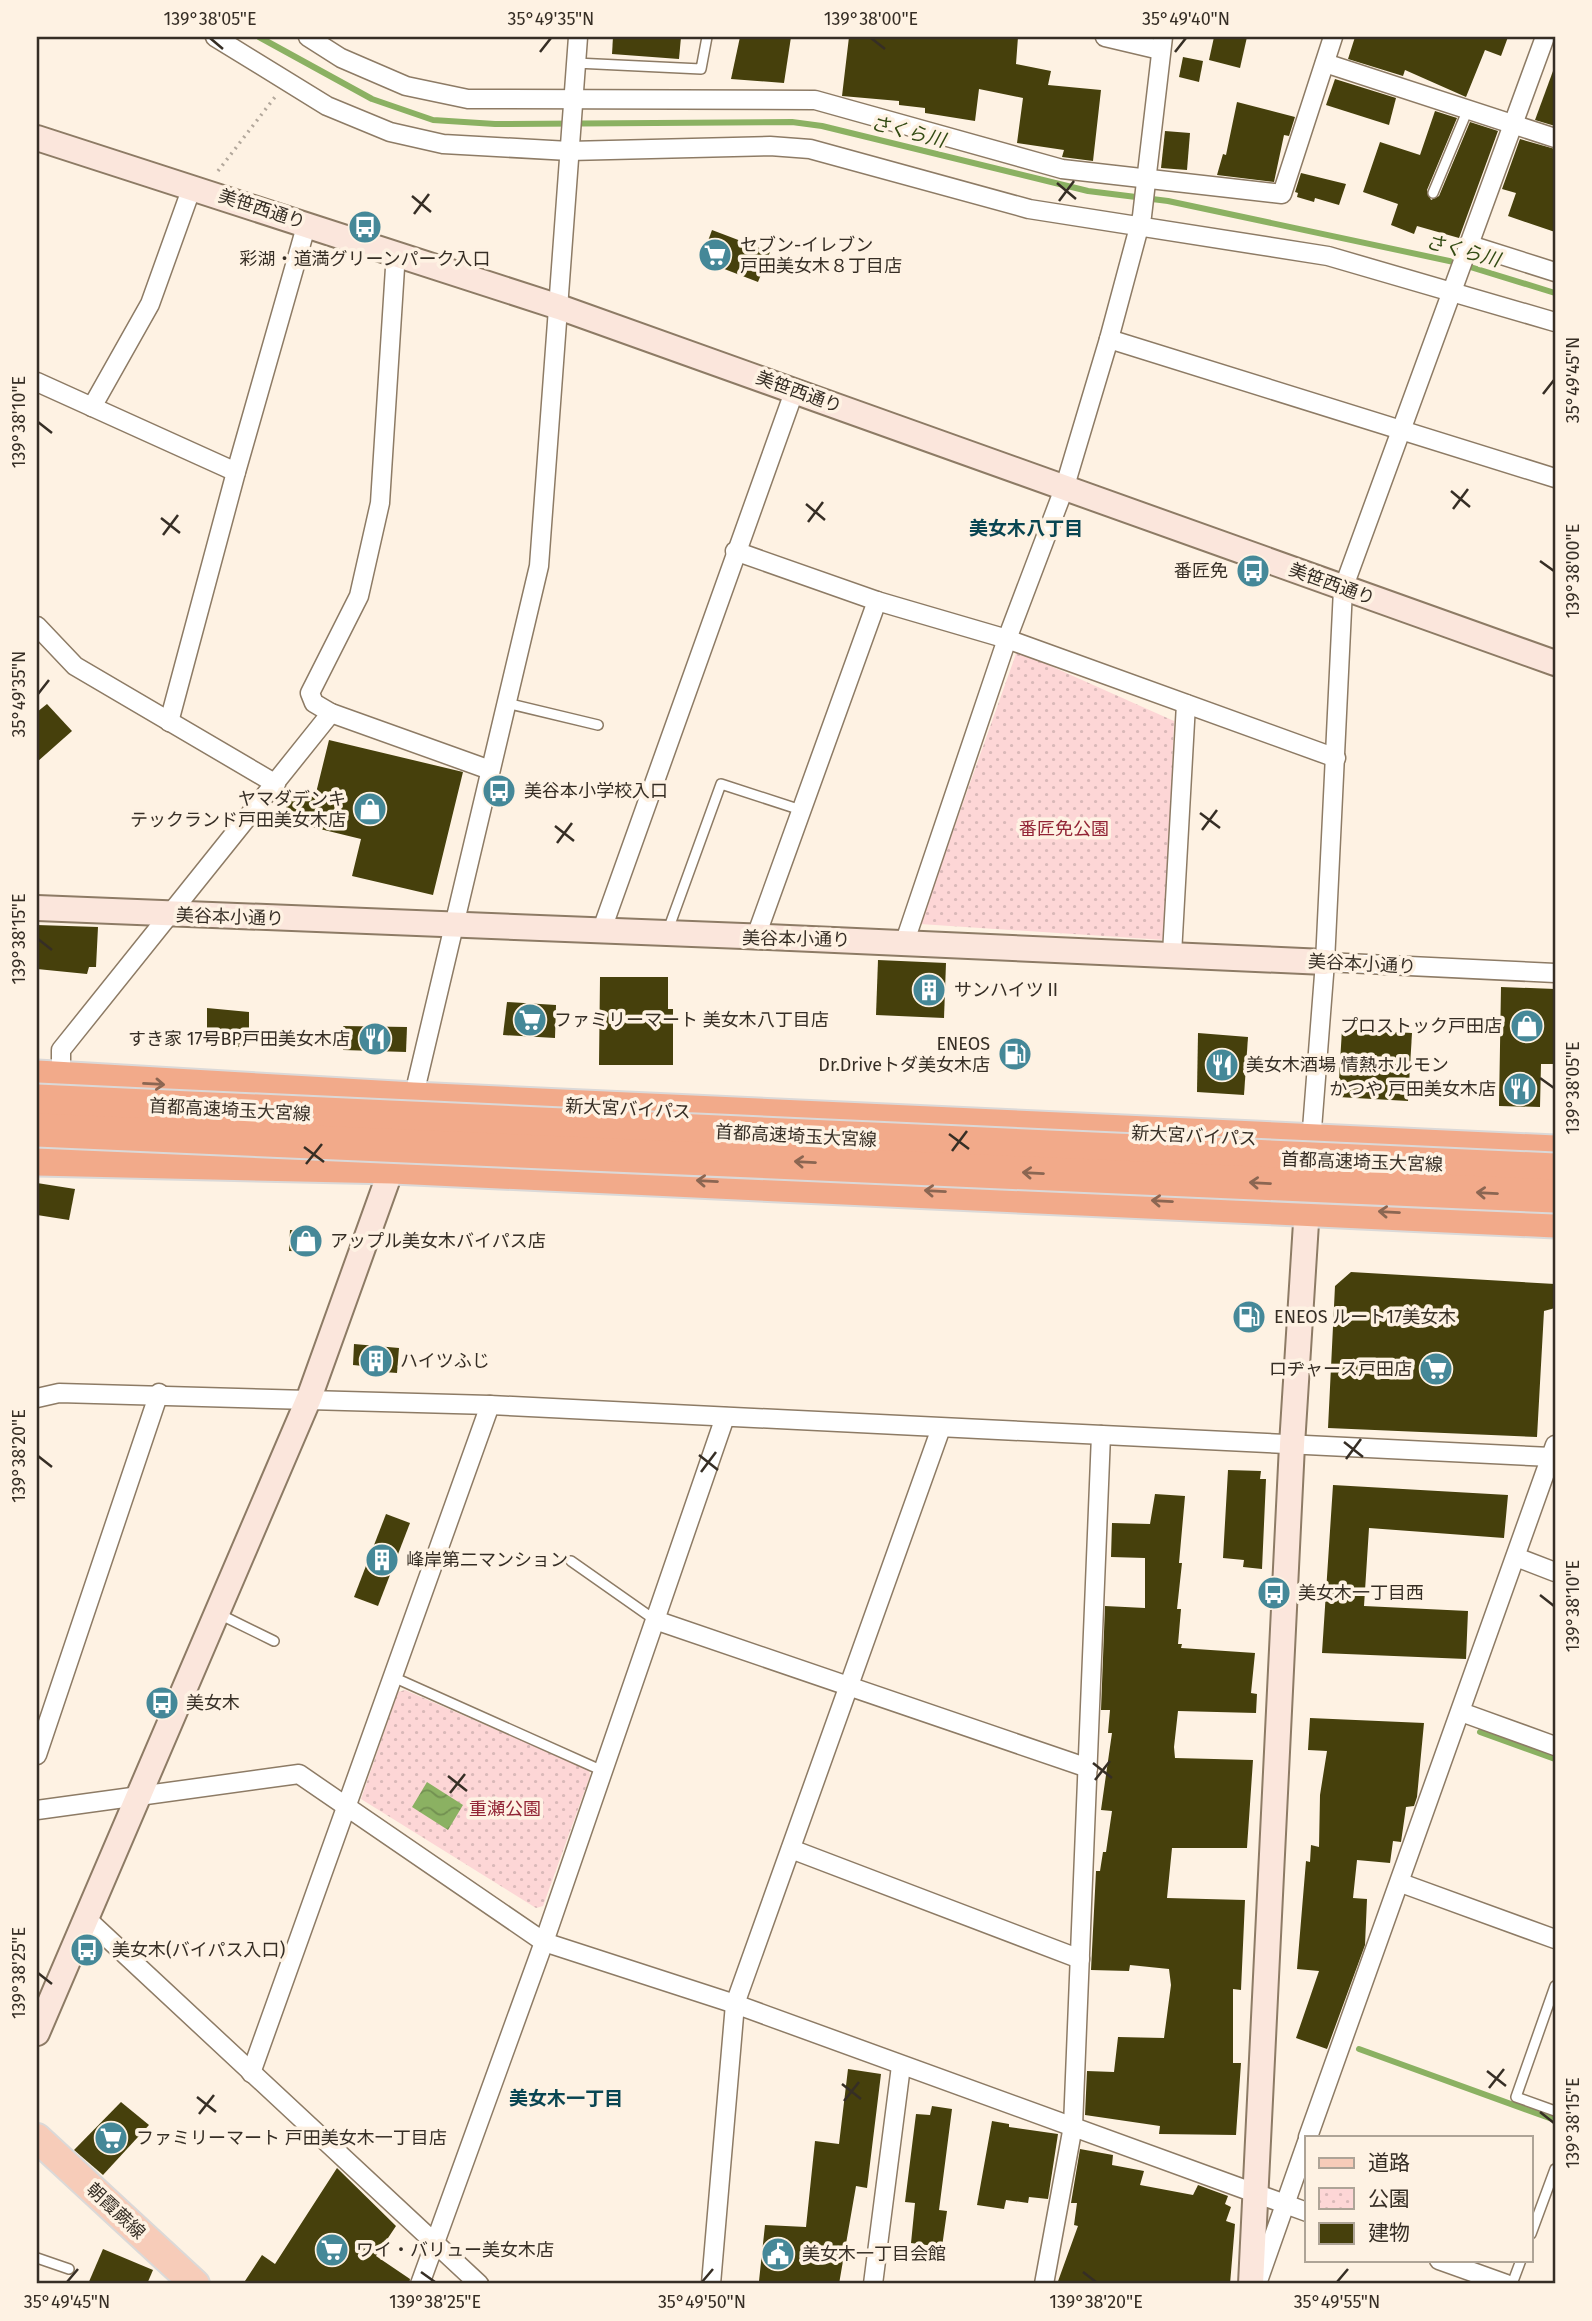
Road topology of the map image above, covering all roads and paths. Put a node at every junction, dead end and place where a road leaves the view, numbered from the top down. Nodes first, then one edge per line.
1 (215, 37) edge
2 (308, 37) edge
3 (578, 37) edge
4 (707, 37) edge
5 (1105, 37) edge
6 (1333, 37) edge
7 (1545, 37) edge
8 (1162, 43) edge
9 (576, 63) junction
10 (1325, 63) junction
11 (286, 82) junction
12 (573, 104) junction
13 (1468, 109) junction
14 (1514, 124) junction
15 (37, 138) edge
16 (1555, 138) edge
17 (570, 144) junction
18 (1147, 181) junction
19 (198, 188) junction
20 (1433, 193) dead end
21 (1141, 221) junction
22 (307, 223) junction
23 (1469, 248) junction
24 (397, 252) junction
25 (1555, 272) edge
26 (1455, 284) junction
27 (559, 307) junction
28 (1555, 322) edge
29 (1109, 339) junction
30 (37, 382) edge
31 (794, 392) junction
32 (92, 407) junction
33 (1402, 430) junction
34 (236, 472) junction
35 (1555, 478) edge
36 (1065, 486) junction
37 (735, 551) junction
38 (1343, 589) junction
39 (877, 601) junction
40 (37, 626) edge
41 (1007, 639) junction
42 (1555, 663) edge
43 (506, 704) junction
44 (1186, 704) junction
45 (331, 713) junction
46 (169, 722) junction
47 (598, 725) dead end
48 (1336, 758) junction
49 (490, 770) junction
50 (276, 784) junction
51 (801, 810) junction
52 (37, 908) edge
53 (171, 914) junction
54 (452, 926) junction
55 (601, 932) junction
56 (666, 935) junction
57 (755, 939) junction
58 (905, 941) junction
59 (1172, 954) junction
60 (1325, 962) junction
61 (1555, 973) edge
62 (45, 1082) edge
63 (413, 1099) junction
64 (37, 1101) edge
65 (139, 1119) junction
66 (37, 1130) edge
67 (37, 1141) edge
68 (1311, 1142) junction
69 (1555, 1153) edge
70 (37, 1159) edge
71 (393, 1167) junction
72 (1555, 1170) edge
73 (1555, 1196) edge
74 (1307, 1207) junction
75 (1555, 1221) edge
76 (159, 1393) junction
77 (37, 1398) edge
78 (309, 1398) junction
79 (490, 1405) junction
80 (725, 1417) junction
81 (942, 1428) junction
82 (1101, 1435) junction
83 (1293, 1445) junction
84 (1553, 1451) edge
85 (1516, 1557) junction
86 (571, 1561) dead end
87 (1555, 1572) edge
88 (216, 1613) junction
89 (655, 1620) junction
90 (274, 1641) dead end
91 (393, 1676) junction
92 (849, 1685) junction
93 (1461, 1712) junction
94 (1555, 1746) edge
95 (37, 1755) edge
96 (1088, 1768) junction
97 (603, 1771) junction
98 (137, 1797) junction
99 (346, 1807) junction
100 (37, 1810) edge
101 (791, 1849) junction
102 (1401, 1883) junction
103 (87, 1919) junction
104 (1555, 1939) edge
105 (544, 1942) junction
106 (1080, 1959) junction
107 (1555, 1986) edge
108 (735, 2004) junction
109 (37, 2033) edge
110 (901, 2066) junction
111 (251, 2073) junction
112 (1555, 2111) edge
113 (1073, 2126) junction
114 (1309, 2136) edge
115 (37, 2138) edge
116 (1305, 2148) edge
117 (1555, 2169) edge
118 (1256, 2193) junction
119 (1284, 2203) junction
120 (1305, 2210) edge
121 (1532, 2231) edge
122 (434, 2243) junction
123 (37, 2258) edge
124 (1445, 2262) edge
125 (1520, 2262) edge
126 (69, 2269) dead end
127 (195, 2284) edge
128 (420, 2284) edge
129 (479, 2284) edge
130 (711, 2284) edge
131 (873, 2284) edge
132 (1044, 2284) edge
133 (1254, 2284) edge
134 (1506, 2284) edge
135 (1512, 2284) edge

1 - 11 street
2 - 12 street
3 - 9 street
4 - 9 lane
5 - 8 street
6 - 10 street
7 - 14 street
8 - 18 street
9 - 12 street
10 - 13 street
10 - 18 street
11 - 17 street
11 - 19 path
12 - 17 street
12 - 18 street
13 - 14 street
13 - 20 lane
14 - 16 street
14 - 23 street
15 - 19 street, 美笹西通り
17 - 21 street
17 - 27 street
18 - 21 street
19 - 22 street, 美笹西通り
19 - 32 street
21 - 26 street
21 - 29 street
22 - 24 street, 美笹西通り
22 - 34 street
23 - 25 street
23 - 26 street
24 - 27 street, 美笹西通り
24 - 45 street
26 - 28 street
26 - 33 street
27 - 31 street, 美笹西通り
27 - 43 street
29 - 33 street
29 - 36 street
30 - 32 street
31 - 36 street, 美笹西通り
31 - 37 street
32 - 34 street
33 - 35 street
33 - 38 street
34 - 46 street
36 - 38 street, 美笹西通り
36 - 41 street
37 - 39 street
37 - 55 street
38 - 42 street, 美笹西通り
38 - 48 street
39 - 41 street
39 - 51 street
40 - 46 street
41 - 44 street
41 - 58 street
43 - 47 lane
43 - 49 street
44 - 48 street
44 - 59 street
45 - 49 street
45 - 50 street
46 - 50 street
48 - 60 street
49 - 54 street
50 - 53 street
51 - 56 lane
51 - 57 street
52 - 53 street, 美谷本小通り
53 - 54 street, 美谷本小通り
53 - 62 street
54 - 55 street, 美谷本小通り
54 - 63 street
55 - 56 street, 美谷本小通り
56 - 57 street, 美谷本小通り
57 - 58 street, 美谷本小通り
58 - 59 street, 美谷本小通り
59 - 60 street, 美谷本小通り
60 - 61 street, 美谷本小通り
60 - 68 street
62 -> 63 highway, 新大宮バイパス
62 - 65 highway, bridge
63 - 68 highway, 新大宮バイパス
63 - 71 street
64 - 65 highway, 首都高速埼玉大宮線, bridge
65 - 66 highway, 首都高速埼玉大宮線, bridge
65 - 67 highway, bridge
65 - 72 highway, 首都高速埼玉大宮線, bridge
73 -> 65 highway, 首都高速埼玉大宮線, bridge
68 - 69 highway, 新大宮バイパス
70 - 71 highway
74 -> 71 highway
71 - 78 street
75 -> 74 highway
74 - 83 street
76 - 77 street
76 - 78 street
76 - 95 street
78 - 79 street
78 - 88 street
79 - 80 street
79 - 91 street
80 - 81 street
80 - 89 street
81 - 82 street
81 - 92 street
82 - 83 street
82 - 96 street
83 - 84 street
83 - 118 street
84 - 85 street
85 - 87 street
85 - 93 street
86 - 89 lane
88 - 90 lane
88 - 98 street
89 - 92 street
89 - 97 street
91 - 97 lane
91 - 99 street
92 - 96 street
92 - 101 street
93 - 94 street
93 - 102 street
96 - 106 street
97 - 105 street
98 - 99 street
98 - 100 street
98 - 103 street
99 - 105 street
99 - 111 street
101 - 106 street
101 - 108 street
102 - 104 street
102 - 114 street
103 - 109 street
103 - 111 street
105 - 108 street
105 - 122 street
106 - 113 street
107 - 112 lane
108 - 110 street
108 - 130 street
110 - 113 street
110 - 131 street
111 - 122 street
113 - 118 street
113 - 132 street
115 - 127 main road, 朝霞蕨線
116 - 119 street
117 - 121 lane
118 - 119 street
118 - 133 street
119 - 120 street
119 - 133 street
122 - 128 street
122 - 129 street
123 - 126 lane
124 - 134 street
125 - 135 lane

